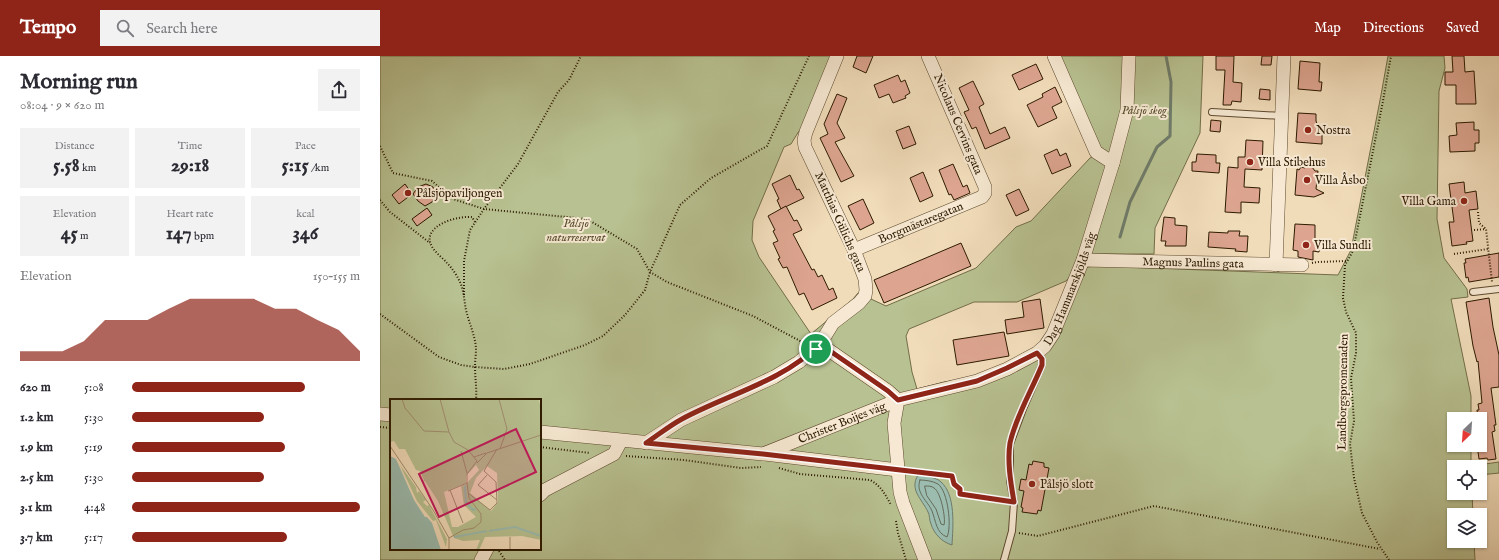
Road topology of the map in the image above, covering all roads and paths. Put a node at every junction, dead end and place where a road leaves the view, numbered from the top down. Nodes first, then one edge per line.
1 (581, 56) edge
2 (809, 56) edge
3 (837, 56) edge
4 (928, 56) edge
5 (1054, 56) edge
6 (1129, 56) edge
7 (1284, 56) edge
8 (1391, 56) edge
9 (1212, 112) dead end
10 (1282, 116) junction
11 (380, 146) edge
12 (1113, 164) junction
13 (985, 193) joint
14 (380, 200) edge
15 (380, 207) edge
16 (386, 207) junction
17 (484, 209) junction
18 (1478, 212) dead end
19 (475, 222) junction
20 (1486, 229) junction
21 (1474, 230) dead end
22 (430, 243) junction
23 (854, 250) junction
24 (1488, 250) junction
25 (1454, 254) dead end
26 (1083, 260) junction
27 (1346, 262) junction
28 (1276, 265) junction
29 (1302, 265) joint
30 (650, 272) junction
31 (1496, 289) edge
32 (1473, 292) dead end
33 (464, 295) junction
34 (380, 314) edge
35 (818, 347) junction
36 (1037, 353) junction
37 (475, 366) junction
38 (476, 399) edge
39 (898, 400) junction
40 (380, 414) edge
41 (390, 415) edge
42 (380, 427) edge
43 (390, 428) edge
44 (541, 432) edge
45 (621, 441) junction
46 (646, 443) junction
47 (541, 447) edge
48 (593, 453) dead end
49 (614, 454) junction
50 (763, 460) junction
51 (778, 468) dead end
52 (898, 470) junction
53 (541, 494) edge
54 (1014, 502) junction
55 (893, 509) dead end
56 (895, 514) dead end
57 (1012, 531) junction
58 (1381, 549) junction
59 (486, 550) edge
60 (498, 550) edge
61 (481, 560) edge
62 (505, 560) edge
63 (906, 560) edge
64 (925, 560) edge
65 (1004, 560) edge
66 (1389, 560) edge

1 - 17 path
2 - 30 path
3 - 23 street, Matthias Gülichs gata
4 - 13 street, Nicolaus Cervins gata
5 - 12 street
6 - 12 street, Dag Hammarskjölds väg
7 - 10 street
8 - 27 path, Landborgspromenaden
9 - 10 lane
10 - 28 street
11 - 17 path
12 - 26 street, Dag Hammarskjölds väg
13 - 23 street, Borgmästaregatan
14 - 16 path
15 - 16 path
16 - 22 path
17 - 19 path
17 - 30 path
18 - 20 path
19 - 22 path
19 - 33 path
20 - 21 path
20 - 24 path
22 - 33 path
23 - 35 street, Matthias Gülichs gata
24 - 25 path
24 - 31 path
26 - 28 street, Magnus Paulins gata
26 - 36 street, Dag Hammarskjölds väg
27 - 29 path
27 - 58 path, Landborgspromenaden
28 - 29 street, Magnus Paulins gata
30 - 35 path
30 - 37 path
31 - 32 lane
33 - 37 path
34 - 37 path
35 - 39 street
35 - 46 street, Matthias Gülichs gata
36 - 39 street, Dag Hammarskjölds väg
36 - 54 lane
37 - 38 path
39 - 50 street, Christer Boijes väg
39 - 52 street
40 - 41 street
42 - 43 path
44 - 45 street, Christer Boijes väg
45 - 46 street, Christer Boijes väg
45 - 49 street
46 - 50 street, Christer Boijes väg
47 - 48 path
49 - 50 path
49 - 53 street
50 - 52 street, Christer Boijes väg
51 - 55 path
52 - 54 path
52 - 64 street
54 - 57 lane
56 - 63 path
57 - 58 path
57 - 65 lane
58 - 66 path, Landborgspromenaden
59 - 61 street
60 - 62 path

